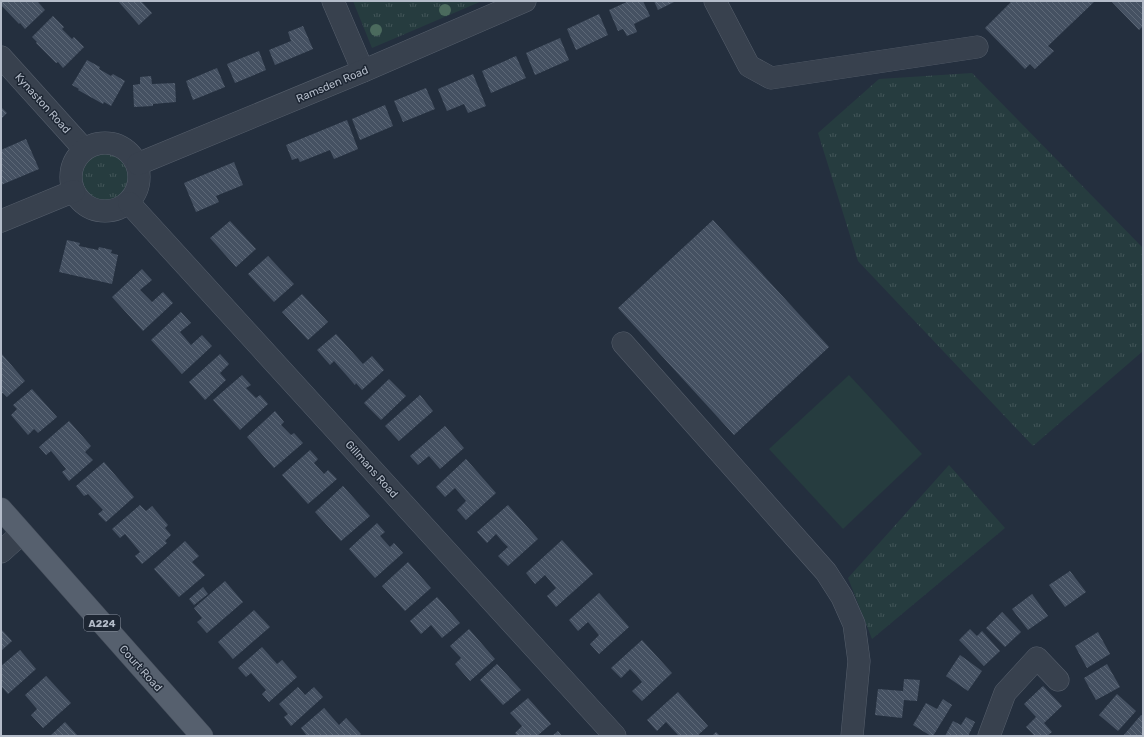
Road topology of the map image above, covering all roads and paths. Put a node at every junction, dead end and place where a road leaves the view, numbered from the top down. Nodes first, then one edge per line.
1 (333, 1) edge
2 (525, 1) edge
3 (715, 1) edge
4 (977, 47) dead end
5 (1, 57) edge
6 (363, 71) junction
7 (84, 149) junction
8 (138, 164) junction
9 (74, 191) junction
10 (129, 203) junction
11 (1, 222) edge
12 (623, 343) dead end
13 (1, 509) edge
14 (22, 533) junction
15 (1, 552) edge
16 (1058, 680) dead end
17 (202, 736) edge
18 (615, 736) edge
19 (852, 736) edge
20 (989, 736) edge

1 - 6 street
2 - 6 street, Ramsden Road
3 - 4 street
5 - 7 street, Kynaston Road
6 - 8 street, Ramsden Road
7 - 8 street
7 - 9 street
8 - 10 street
9 - 10 street
9 - 11 street
10 - 18 street, Gillmans Road
12 - 19 street
13 - 14 main road, Court Road / A224
14 - 15 street
14 - 17 main road, Court Road / A224
16 - 20 street

